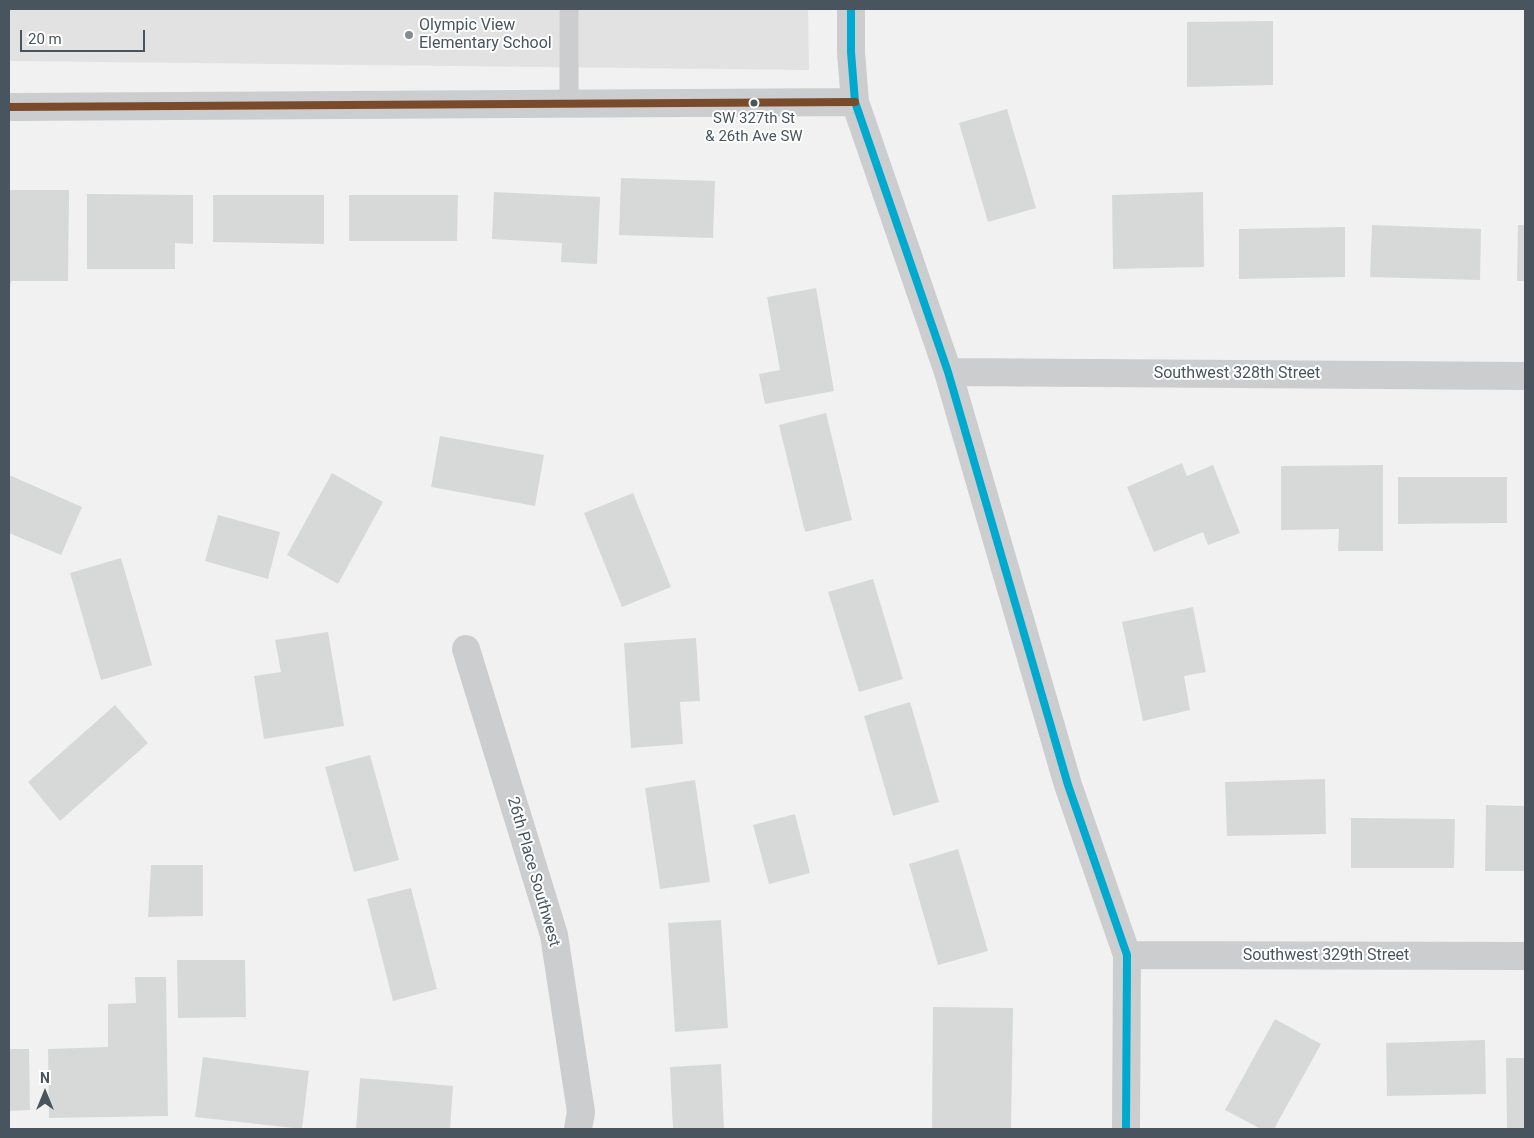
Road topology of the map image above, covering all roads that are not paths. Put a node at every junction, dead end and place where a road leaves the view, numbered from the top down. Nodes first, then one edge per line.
1 (569, 9) edge
2 (851, 9) edge
3 (855, 102) junction
4 (569, 103) junction
5 (9, 107) edge
6 (948, 372) junction
7 (1525, 376) edge
8 (466, 649) dead end
9 (1126, 955) junction
10 (1525, 956) edge
11 (578, 1129) edge
12 (1126, 1129) edge

1 - 4 lane
2 - 3 street
3 - 4 street
3 - 6 street
4 - 5 street
6 - 7 street, Southwest 328th Street
6 - 9 street
8 - 11 street, 26th Place Southwest
9 - 10 street, Southwest 329th Street
9 - 12 street

